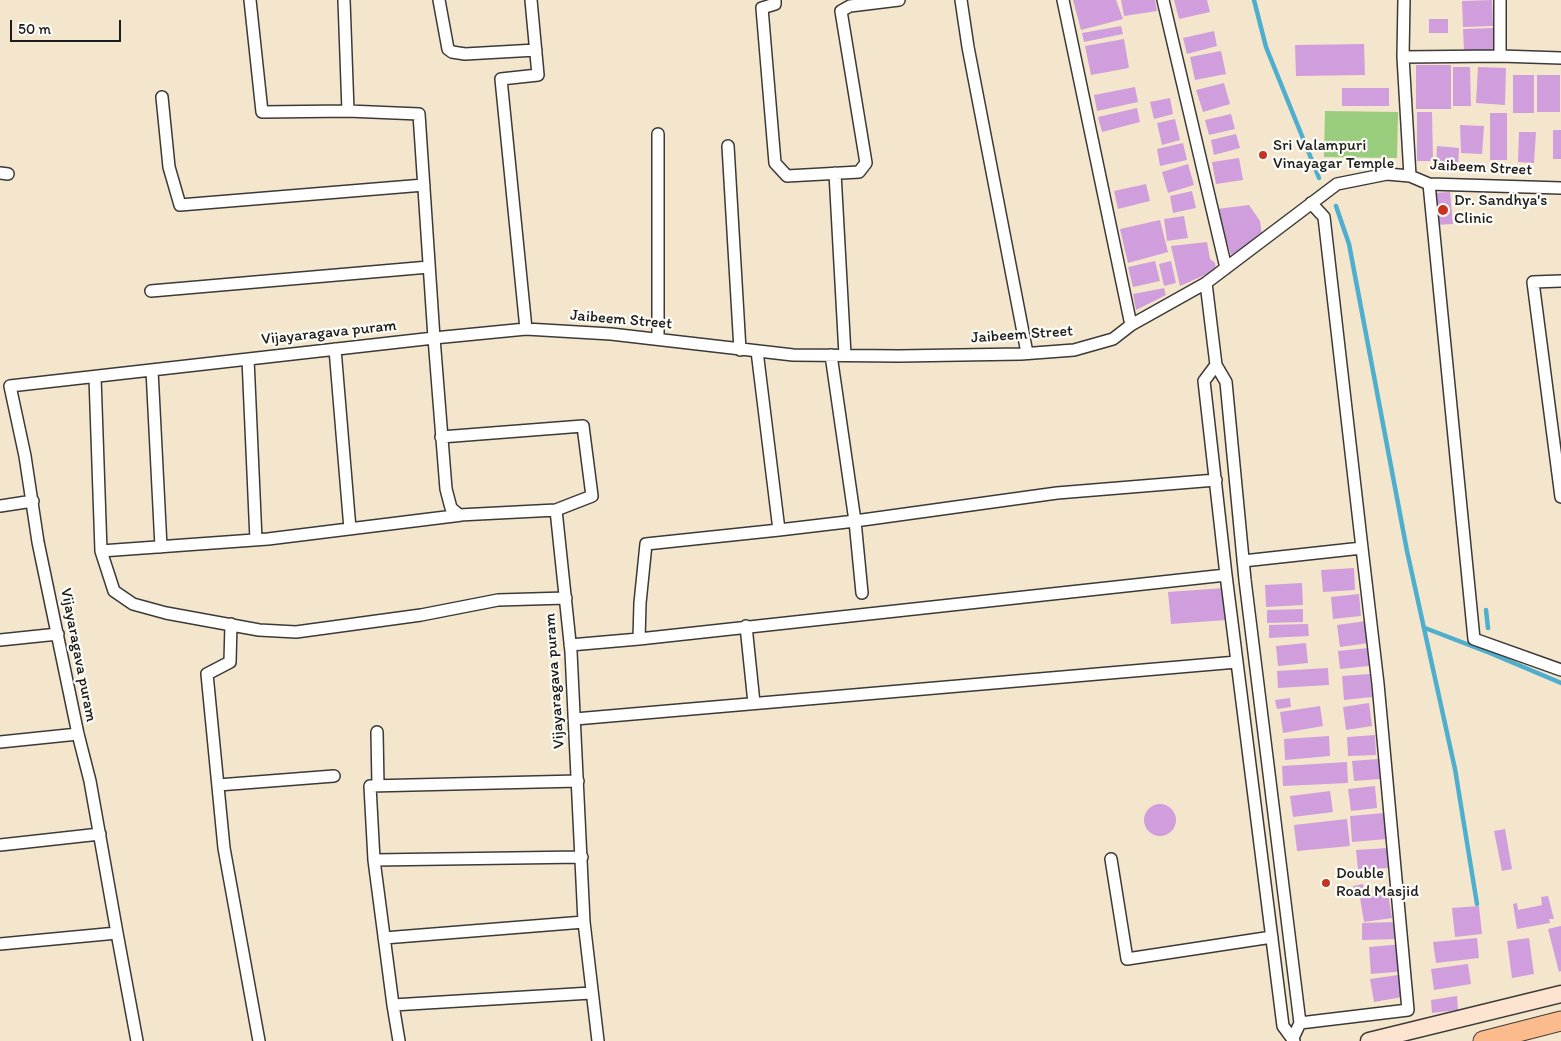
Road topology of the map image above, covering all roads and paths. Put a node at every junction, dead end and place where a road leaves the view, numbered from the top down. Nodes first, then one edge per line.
1 (250, 0) edge
2 (344, 0) edge
3 (439, 0) edge
4 (531, 0) edge
5 (775, 0) edge
6 (899, 0) edge
7 (961, 0) edge
8 (1063, 0) edge
9 (1163, 0) edge
10 (1404, 0) edge
11 (1500, 0) edge
12 (536, 50) junction
13 (1500, 56) junction
14 (1403, 57) junction
15 (1561, 58) edge
16 (162, 97) dead end
17 (348, 111) junction
18 (658, 134) dead end
19 (728, 146) dead end
20 (835, 173) junction
21 (1410, 176) junction
22 (1429, 184) junction
23 (424, 185) junction
24 (1561, 188) edge
25 (1316, 200) junction
26 (429, 267) junction
27 (1226, 268) junction
28 (1561, 280) edge
29 (1206, 283) junction
30 (151, 291) dead end
31 (1131, 326) junction
32 (526, 329) junction
33 (434, 338) junction
34 (658, 339) junction
35 (335, 349) junction
36 (740, 350) junction
37 (757, 351) junction
38 (1027, 353) junction
39 (831, 355) junction
40 (845, 355) junction
41 (248, 359) junction
42 (1216, 365) junction
43 (152, 370) junction
44 (95, 377) junction
45 (5, 386) edge
46 (441, 437) junction
47 (1216, 480) junction
48 (1561, 497) edge
49 (33, 501) junction
50 (0, 506) edge
51 (556, 510) junction
52 (462, 515) junction
53 (855, 521) junction
54 (350, 529) junction
55 (779, 530) junction
56 (256, 540) junction
57 (162, 547) junction
58 (1362, 548) junction
59 (101, 552) junction
60 (1244, 561) junction
61 (1226, 575) junction
62 (862, 593) dead end
63 (566, 598) junction
64 (231, 624) junction
65 (746, 626) junction
66 (58, 634) junction
67 (640, 639) junction
68 (0, 640) edge
69 (570, 645) junction
70 (1237, 662) junction
71 (1561, 670) edge
72 (754, 703) junction
73 (574, 719) junction
74 (377, 732) dead end
75 (78, 734) junction
76 (0, 742) edge
77 (334, 776) dead end
78 (578, 781) junction
79 (218, 785) junction
80 (378, 786) junction
81 (100, 834) junction
82 (0, 845) edge
83 (582, 857) junction
84 (1111, 859) dead end
85 (374, 860) junction
86 (584, 922) junction
87 (117, 933) junction
88 (1272, 936) junction
89 (384, 938) junction
90 (0, 944) edge
91 (592, 993) junction
92 (1561, 994) edge
93 (393, 1005) junction
94 (1561, 1021) edge
95 (1300, 1023) junction
96 (1294, 1040) edge
97 (138, 1041) edge
98 (259, 1041) edge
99 (399, 1041) edge
100 (598, 1041) edge
101 (1369, 1041) edge
102 (1483, 1041) edge

1 - 17 street
2 - 17 street
3 - 12 street
4 - 12 street
5 - 20 street
6 - 20 street
7 - 38 street
8 - 31 street
9 - 27 street
10 - 14 street
11 - 13 street
12 - 32 street
13 - 14 street
13 - 15 street
14 - 21 street
16 - 23 street
17 - 23 street
18 - 34 street
19 - 36 street
20 - 40 street
21 - 22 street, Jaibeem Street
21 - 25 street, Jaibeem Street
22 - 24 street, Jaibeem Street
22 - 71 street
23 - 26 street
25 - 27 street, Jaibeem Street
25 - 58 street
26 - 30 street
26 - 33 street
27 - 29 street, Jaibeem Street
28 - 48 street
29 - 31 street, Jaibeem Street
29 - 42 street
31 - 38 street, Jaibeem Street
32 - 33 street, Jaibeem Street
32 - 34 street, Jaibeem Street
33 - 35 street, Vijayaragava puram
33 - 46 street
34 - 36 street, Jaibeem Street
35 - 41 street, Vijayaragava puram
35 - 54 street
36 - 37 street, Jaibeem Street
37 - 39 street, Jaibeem Street
37 - 55 street
38 - 40 street, Jaibeem Street
39 - 40 street, Jaibeem Street
39 - 53 street
41 - 43 street, Vijayaragava puram
41 - 56 street
42 - 47 street
42 - 60 street
43 - 44 street, Vijayaragava puram
43 - 57 street
44 - 45 street, Vijayaragava puram
44 - 59 street
45 - 49 street, Vijayaragava puram
46 - 51 street
46 - 52 street
47 - 53 street
47 - 61 street
49 - 50 street
49 - 66 street, Vijayaragava puram
51 - 52 street
51 - 63 street, Vijayaragava puram
52 - 54 street
53 - 55 street
53 - 62 street
54 - 56 street
55 - 67 street
56 - 57 street
57 - 59 street
58 - 60 street
58 - 95 street
59 - 64 street
60 - 95 street
61 - 65 street
61 - 70 street
63 - 64 street
63 - 69 street, Vijayaragava puram
64 - 79 street
65 - 67 street
65 - 72 street
66 - 68 street
66 - 75 street, Vijayaragava puram
67 - 69 street
69 - 73 street, Vijayaragava puram
70 - 72 street
70 - 88 street
72 - 73 street
73 - 78 street, Vijayaragava puram
74 - 80 street
75 - 76 street
75 - 81 street, Vijayaragava puram
77 - 79 street
78 - 80 street
78 - 83 street, Vijayaragava puram
79 - 98 street
80 - 85 street
81 - 82 street
81 - 87 street, Vijayaragava puram
83 - 85 street
83 - 86 street, Vijayaragava puram
84 - 88 street
85 - 89 street
86 - 89 street
86 - 91 street, Vijayaragava puram
87 - 90 street
87 - 97 street, Vijayaragava puram
88 - 96 street
89 - 93 street
91 - 93 street
91 - 100 street, Vijayaragava puram
92 - 101 main road
93 - 99 street
94 - 102 highway
95 - 96 street

